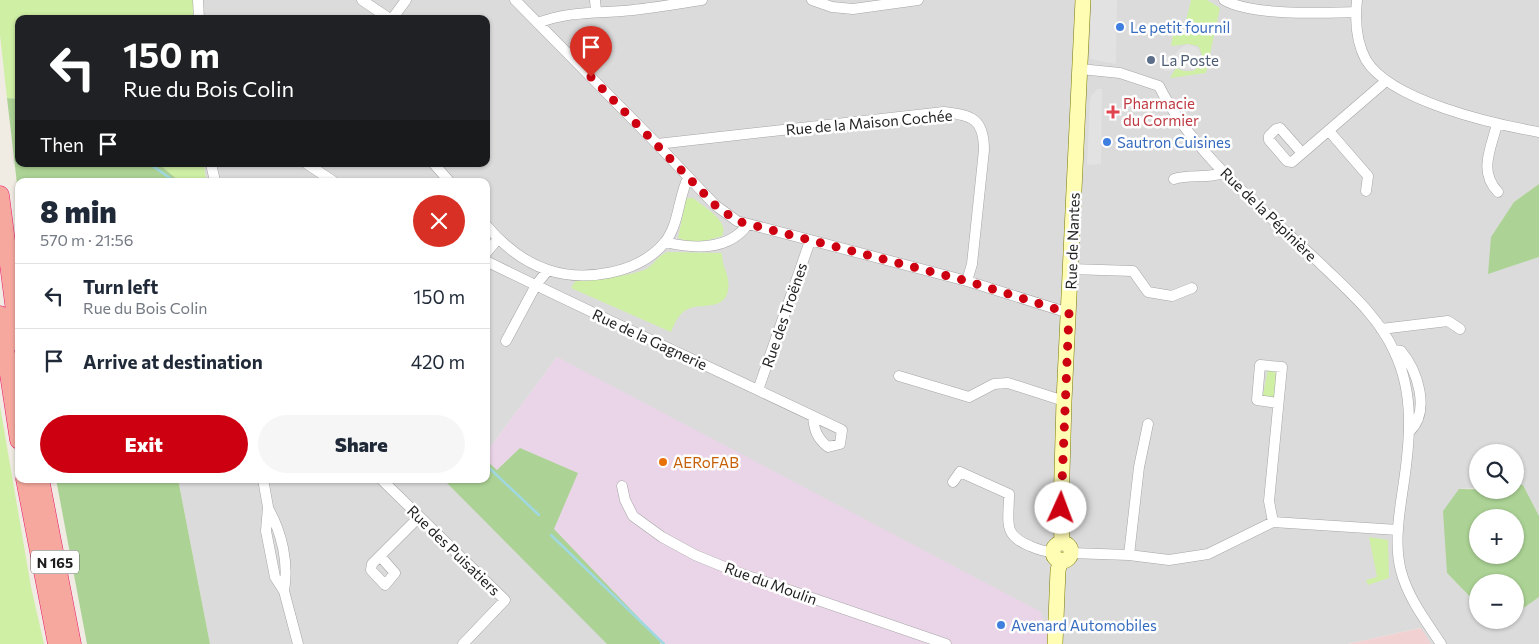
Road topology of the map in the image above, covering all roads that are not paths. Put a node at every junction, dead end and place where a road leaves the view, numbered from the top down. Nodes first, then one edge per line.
1 (198, 0) edge
2 (362, 0) edge
3 (406, 0) edge
4 (515, 0) edge
5 (595, 0) edge
6 (702, 0) edge
7 (812, 0) edge
8 (918, 0) edge
9 (1083, 0) edge
10 (1224, 0) edge
11 (1356, 0) edge
12 (905, 1) edge
13 (596, 11) junction
14 (1355, 12) junction
15 (199, 15) edge
16 (385, 15) edge
17 (394, 15) edge
18 (538, 23) junction
19 (1080, 69) junction
20 (1386, 82) junction
21 (1497, 124) junction
22 (1329, 131) junction
23 (1539, 132) edge
24 (657, 144) junction
25 (1302, 153) dead end
26 (312, 167) edge
27 (437, 167) edge
28 (1225, 172) junction
29 (328, 178) edge
30 (446, 178) edge
31 (688, 178) junction
32 (1174, 179) dead end
33 (1366, 191) dead end
34 (1498, 192) dead end
35 (0, 195) edge
36 (748, 224) junction
37 (490, 230) edge
38 (498, 239) junction
39 (810, 241) junction
40 (665, 242) junction
41 (490, 248) edge
42 (490, 263) edge
43 (1070, 269) junction
44 (548, 270) junction
45 (967, 281) junction
46 (536, 286) junction
47 (1192, 288) dead end
48 (15, 311) edge
49 (1069, 313) junction
50 (0, 315) edge
51 (1381, 329) junction
52 (1460, 329) dead end
53 (506, 340) dead end
54 (899, 376) dead end
55 (758, 390) junction
56 (1064, 401) junction
57 (1278, 403) dead end
58 (15, 414) edge
59 (813, 416) dead end
60 (1148, 424) dead end
61 (953, 482) dead end
62 (26, 483) edge
63 (41, 483) edge
64 (264, 483) edge
65 (385, 483) edge
66 (622, 486) dead end
67 (419, 517) junction
68 (1273, 522) junction
69 (1398, 530) junction
70 (1062, 552) junction
71 (1129, 555) junction
72 (380, 556) dead end
73 (57, 644) edge
74 (72, 644) edge
75 (298, 644) edge
76 (463, 644) edge
77 (946, 644) edge
78 (1055, 644) edge
79 (1441, 644) edge

1 - 15 street
2 - 16 street
3 - 17 street
4 - 18 street
5 - 13 street
6 - 13 street
7 - 12 street
8 - 12 street
9 - 19 main road, Rue de Nantes
10 - 14 street
11 - 14 street
13 - 18 street
14 - 20 street
18 - 24 street
19 - 28 street, Rue de la Pépinière
19 - 43 main road, Rue de Nantes
20 - 21 street
20 - 22 street
21 - 23 street
21 - 34 street
22 - 25 street
22 - 33 street
24 - 31 street
24 - 45 street, Rue de la Maison Cochée
26 - 29 street
27 - 30 street
28 - 32 street
28 - 51 street, Rue de la Pépinière
31 - 36 street
31 - 40 street
35 - 48 highway
36 - 39 street
36 - 40 street
37 - 38 street
38 - 41 street
38 - 44 street
39 - 45 street
39 - 55 street, Rue des Troënes
40 - 44 street
42 - 46 street, Rue de la Gagnerie
43 - 47 street
43 - 49 main road, Rue de Nantes
44 - 46 street
45 - 49 street
46 - 53 street
46 - 55 street, Rue de la Gagnerie
49 - 56 main road, Rue de Nantes
50 - 58 highway
51 - 52 street
51 - 69 street, Rue de la Pépinière
54 - 56 street
55 - 59 street, Rue de la Gagnerie
56 - 70 main road, Rue de Nantes
57 - 68 street
60 - 71 street
61 - 70 street
62 - 73 highway, N 165
63 - 74 highway, N 165
64 - 75 street
65 - 67 street, Rue des Puisatiers
66 - 77 street, Rue du Moulin
67 - 72 street
67 - 76 street, Rue des Puisatiers
68 - 69 street
68 - 71 street
69 - 79 street, Rue de la Pépinière
70 - 71 street
70 - 78 main road, Rue de Nantes

